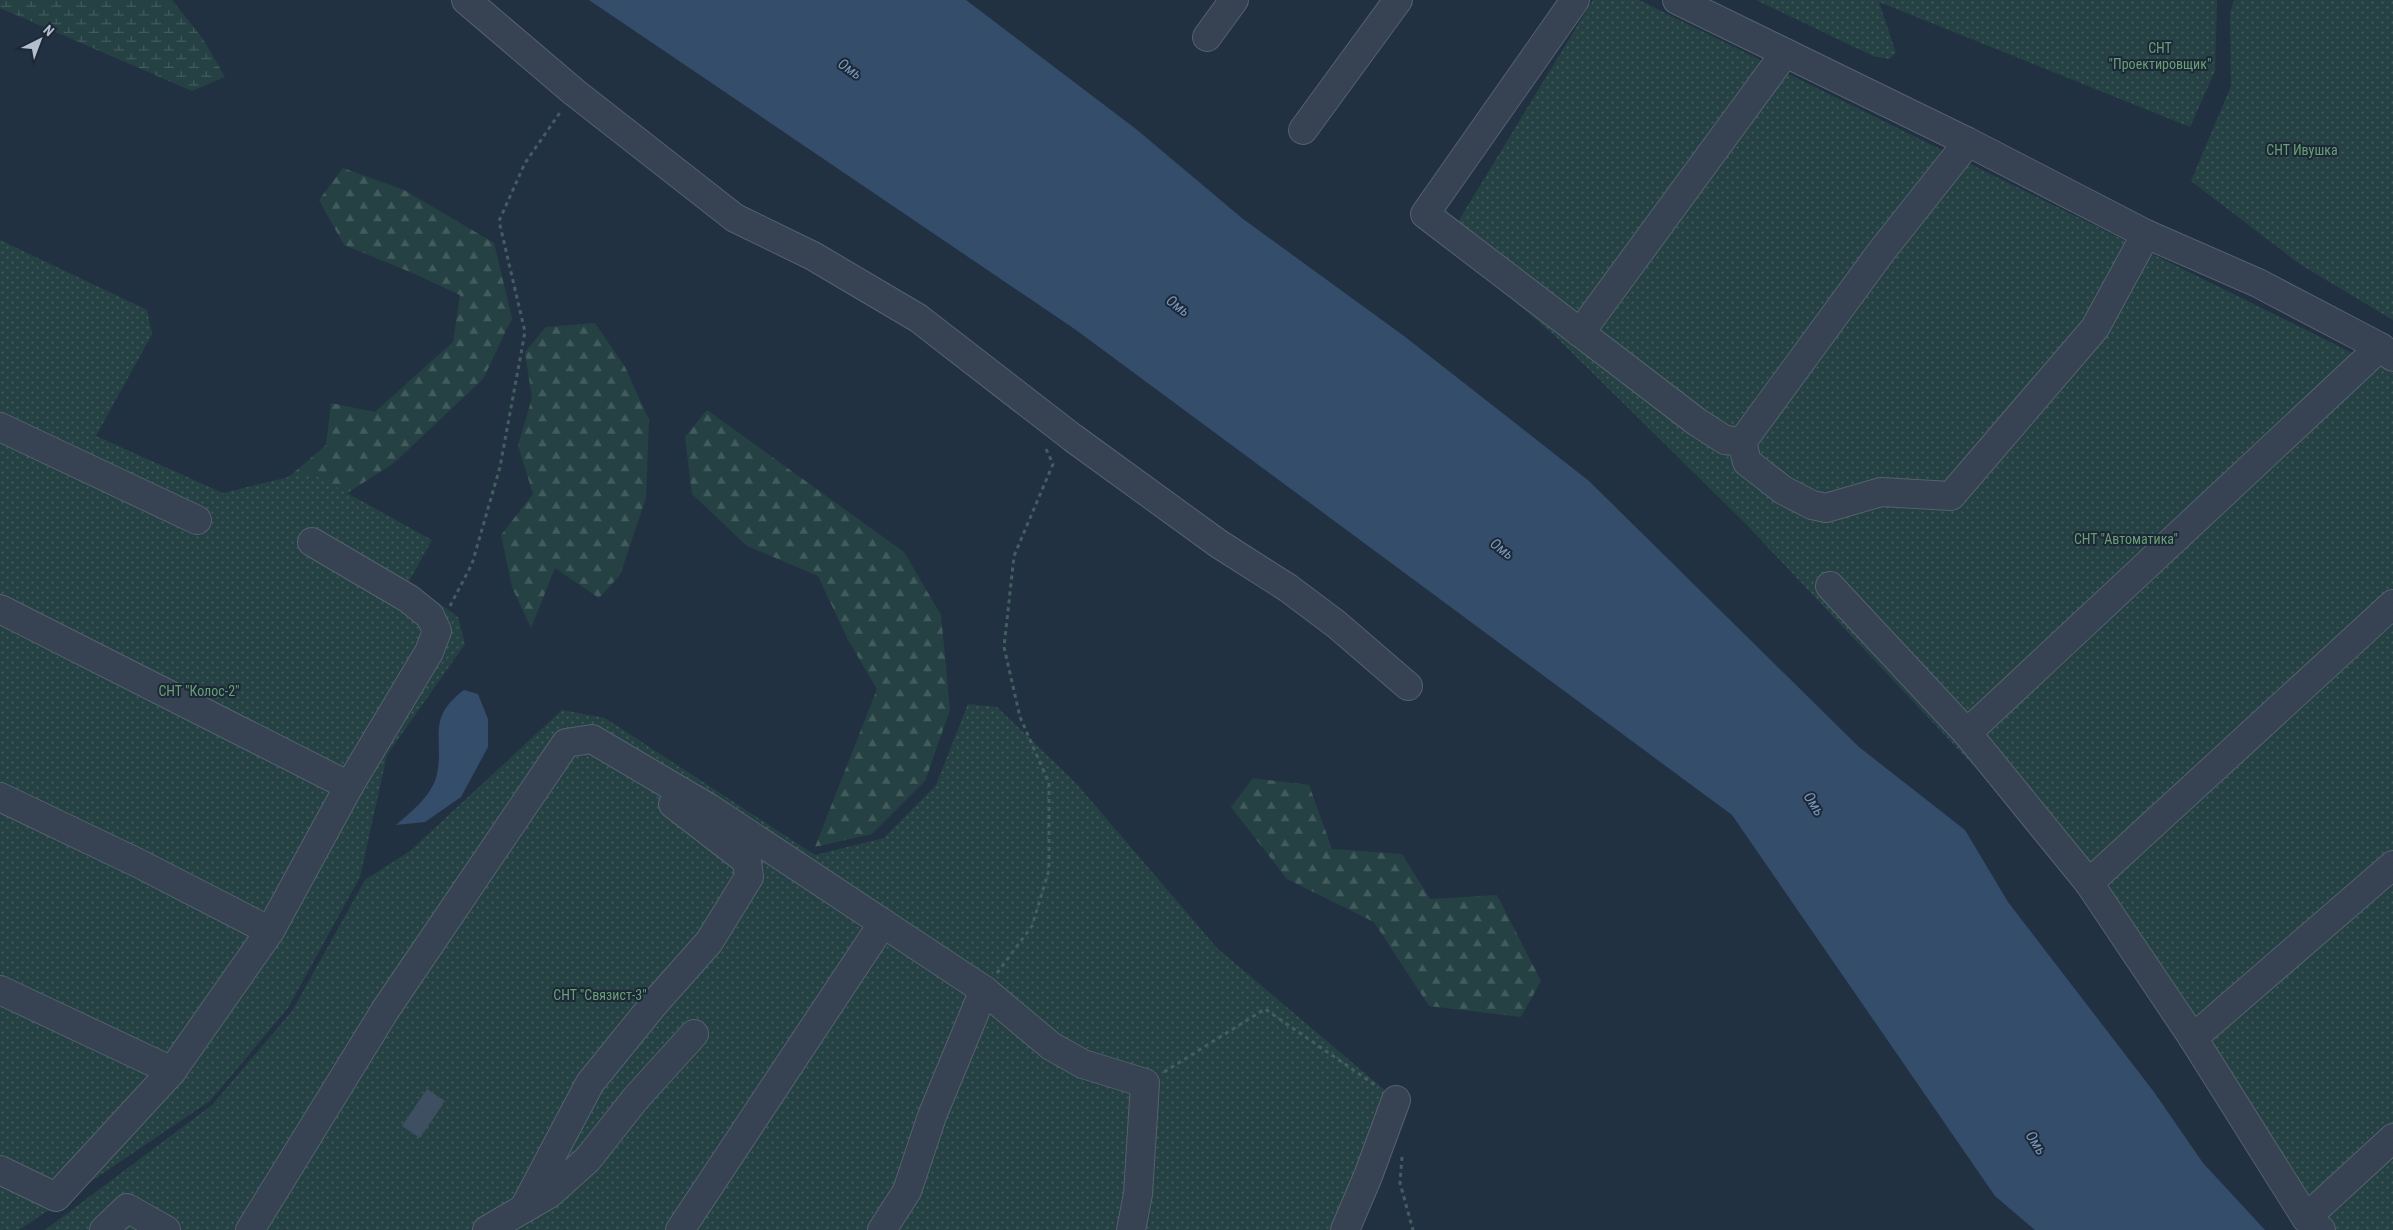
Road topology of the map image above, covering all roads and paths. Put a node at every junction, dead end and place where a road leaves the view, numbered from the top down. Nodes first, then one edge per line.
1 (466, 0) edge
2 (1234, 0) edge
3 (1398, 0) edge
4 (1576, 0) edge
5 (1677, 0) edge
6 (1207, 37) dead end
7 (1785, 53) junction
8 (574, 92) junction
9 (1303, 130) dead end
10 (1968, 142) junction
11 (2146, 234) junction
12 (1580, 333) junction
13 (2386, 352) edge
14 (0, 427) edge
15 (1742, 442) junction
16 (1045, 446) dead end
17 (197, 520) dead end
18 (312, 542) dead end
19 (1830, 586) dead end
20 (2393, 604) edge
21 (0, 609) edge
22 (437, 631) junction
23 (1408, 686) dead end
24 (1968, 733) junction
25 (648, 773) junction
26 (349, 786) junction
27 (0, 797) edge
28 (2393, 865) edge
29 (2089, 883) junction
30 (883, 923) junction
31 (270, 931) junction
32 (0, 990) edge
33 (984, 990) junction
34 (694, 1034) dead end
35 (2193, 1038) junction
36 (172, 1071) junction
37 (1145, 1083) junction
38 (1396, 1100) joint
39 (2393, 1138) edge
40 (1402, 1154) dead end
41 (0, 1170) edge
42 (524, 1208) junction
43 (2313, 1224) edge
44 (104, 1230) edge
45 (166, 1230) edge
46 (250, 1230) edge
47 (487, 1230) edge
48 (680, 1230) edge
49 (882, 1230) edge
50 (1131, 1230) edge
51 (1345, 1230) edge
52 (1413, 1230) edge

1 - 8 street
2 - 6 street
3 - 9 street
4 - 12 street
5 - 7 street
7 - 10 street
7 - 12 street
8 - 22 path
8 - 23 street
10 - 11 street
10 - 15 street
11 - 13 street
11 - 15 street
12 - 15 street
13 - 24 street
14 - 17 street
16 - 33 path
18 - 22 street
19 - 24 street
20 - 29 street
21 - 26 street
22 - 26 street
24 - 29 street
25 - 30 street
25 - 42 street
25 - 46 street
26 - 31 street
27 - 31 street
28 - 35 street
29 - 35 street
30 - 33 street
30 - 48 street
31 - 36 street
32 - 36 street
33 - 37 street
33 - 49 street
34 - 42 street
35 - 43 street
36 - 41 street
37 - 38 path
37 - 50 street
38 - 51 street
39 - 43 street
40 - 52 path
42 - 47 street
44 - 45 street

